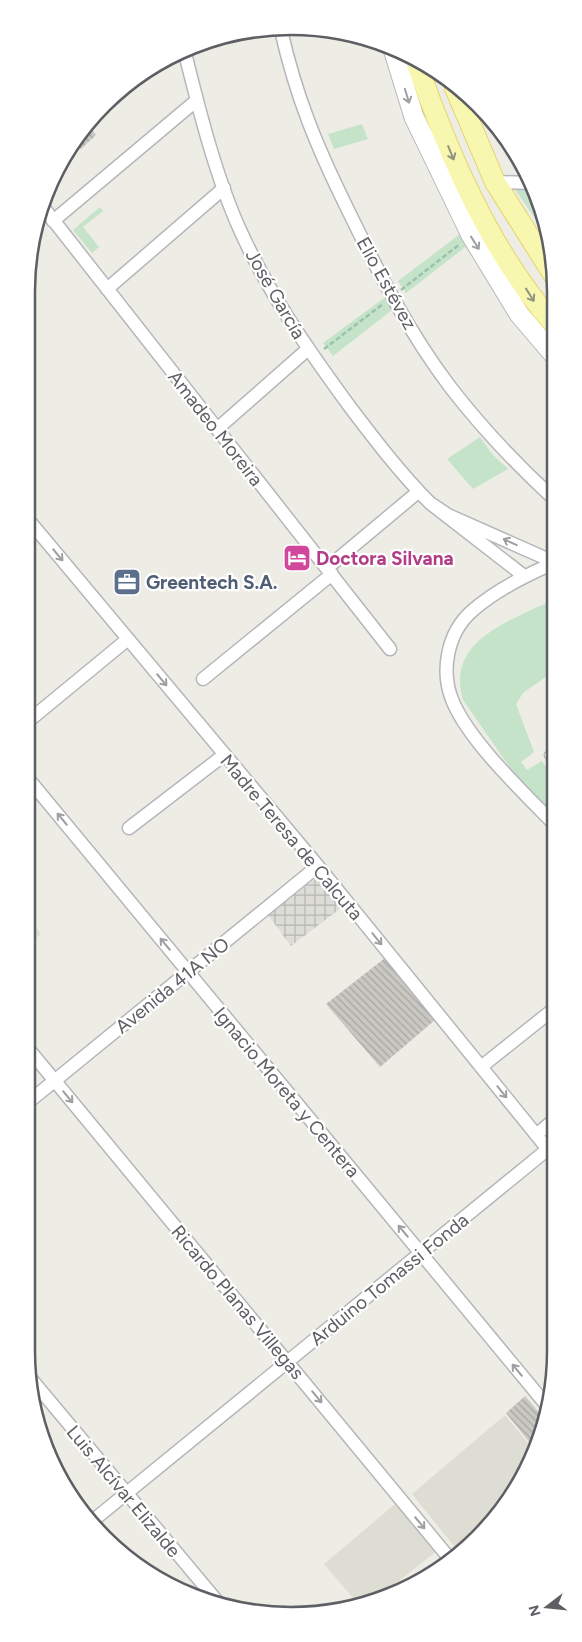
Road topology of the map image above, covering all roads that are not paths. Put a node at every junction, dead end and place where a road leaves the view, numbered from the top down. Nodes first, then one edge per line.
1 (282, 36) edge
2 (395, 57) edge
3 (185, 58) edge
4 (419, 69) edge
5 (460, 99) edge
6 (197, 100) junction
7 (495, 182) junction
8 (523, 183) edge
9 (224, 188) junction
10 (48, 213) edge
11 (53, 220) junction
12 (545, 261) edge
13 (107, 289) junction
14 (547, 316) edge
15 (547, 347) edge
16 (308, 349) junction
17 (217, 429) junction
18 (418, 492) junction
19 (547, 492) edge
20 (430, 503) junction
21 (35, 528) edge
22 (547, 559) edge
23 (547, 565) edge
24 (329, 571) junction
25 (524, 576) junction
26 (128, 639) junction
27 (390, 649) dead end
28 (203, 679) dead end
29 (35, 716) edge
30 (224, 755) junction
31 (35, 787) edge
32 (547, 817) edge
33 (128, 828) dead end
34 (318, 866) junction
35 (188, 972) junction
36 (547, 1014) edge
37 (35, 1057) edge
38 (481, 1067) junction
39 (55, 1081) junction
40 (35, 1097) edge
41 (547, 1126) edge
42 (536, 1135) junction
43 (547, 1147) edge
44 (547, 1157) edge
45 (421, 1253) junction
46 (287, 1362) junction
47 (37, 1387) edge
48 (542, 1400) edge
49 (126, 1493) junction
50 (97, 1517) edge
51 (446, 1555) edge
52 (211, 1594) edge

1 - 19 street, Elio Estévez
2 -> 15 main road
3 - 6 street, José García
4 -> 14 main road
5 - 7 main road
6 - 9 street, José García
6 - 11 street
7 - 8 street
7 - 12 main road
9 - 13 street
9 - 16 street, José García
10 - 11 street, Amadeo Moreira
11 - 13 street, Amadeo Moreira
13 - 17 street, Amadeo Moreira
16 - 17 street
16 - 18 street, José García
17 - 24 street, Amadeo Moreira
18 - 20 street, José García
18 - 24 street
22 -> 20 street, José García
20 - 25 street, José García
21 -> 26 street, Madre Teresa de Calcuta
23 - 25 street
24 - 27 street, Amadeo Moreira
24 - 28 street
25 - 32 street
26 - 29 street
26 -> 30 street, Madre Teresa de Calcuta
30 - 33 street
30 - 34 street, Madre Teresa de Calcuta
35 -> 31 street, Ignacio Moreta y Centera
34 - 35 street, Avenida 41A NO
34 -> 38 street, Madre Teresa de Calcuta
35 - 39 street, Avenida 41A NO
45 -> 35 street, Ignacio Moreta y Centera
36 - 38 street
37 - 39 street, Ricardo Planas Villegas
38 -> 42 street, Madre Teresa de Calcuta
39 - 40 street, Avenida 41A NO
39 -> 46 street, Ricardo Planas Villegas
41 - 42 street
42 - 43 street, Madre Teresa de Calcuta
44 - 45 street, Arduino Tomassi Fonda
45 - 46 street, Arduino Tomassi Fonda
48 -> 45 street, Ignacio Moreta y Centera
46 - 49 street, Arduino Tomassi Fonda
46 -> 51 street, Ricardo Planas Villegas
47 - 49 street, Luis Alcívar Elizalde
49 - 50 street, Arduino Tomassi Fonda
49 - 52 street, Luis Alcívar Elizalde

